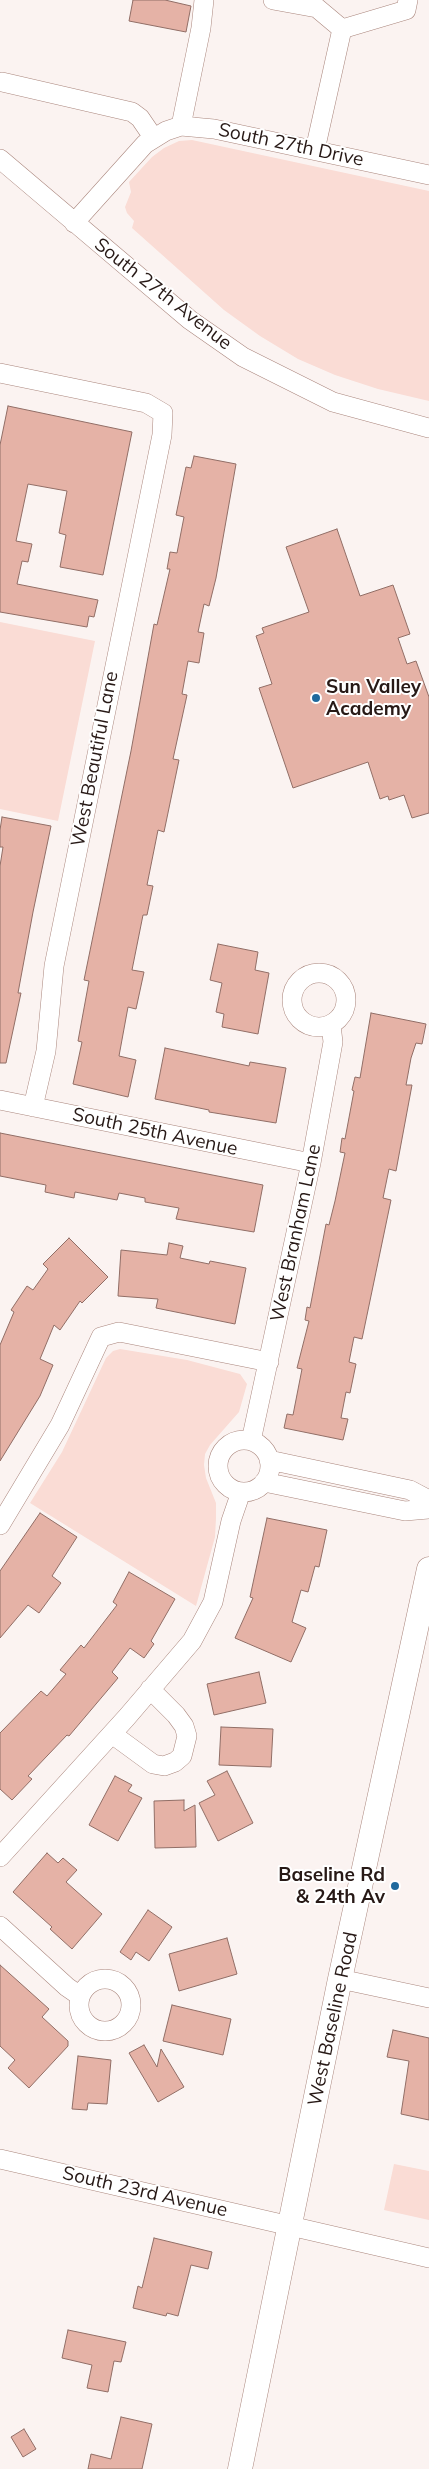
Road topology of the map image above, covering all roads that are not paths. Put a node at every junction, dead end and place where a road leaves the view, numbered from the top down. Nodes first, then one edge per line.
1 (204, 0) edge
2 (273, 0) edge
3 (408, 0) edge
4 (318, 4) edge
5 (342, 29) junction
6 (2, 82) dead end
7 (181, 126) junction
8 (153, 137) junction
9 (315, 150) junction
10 (0, 159) edge
11 (429, 175) edge
12 (74, 223) junction
13 (0, 373) edge
14 (429, 428) edge
15 (331, 1025) dead end
16 (0, 1100) edge
17 (33, 1107) junction
18 (311, 1164) junction
19 (269, 1362) junction
20 (251, 1441) junction
21 (269, 1460) junction
22 (264, 1482) junction
23 (241, 1492) junction
24 (429, 1500) edge
25 (429, 1509) edge
26 (0, 1524) edge
27 (429, 1569) edge
28 (150, 1689) junction
29 (112, 1734) junction
30 (0, 1857) edge
31 (0, 1926) edge
32 (340, 1980) junction
33 (80, 1996) dead end
34 (429, 1998) edge
35 (0, 2159) edge
36 (290, 2228) junction
37 (429, 2258) edge
38 (240, 2469) edge

1 - 7 street
2 - 4 street
3 - 5 street
4 - 5 street
5 - 9 street
6 - 8 street
7 - 8 street, South 27th Drive
7 - 9 street, South 27th Drive
8 - 12 street, South 27th Drive
9 - 11 street, South 27th Drive
10 - 12 street, South 27th Avenue
12 - 14 street, South 27th Avenue
13 - 17 street, West Beautiful Lane
15 - 18 street, West Branham Lane
16 - 17 street, South 25th Avenue
17 - 18 street, South 25th Avenue
18 - 19 street, West Branham Lane
19 - 20 street, West Branham Lane
19 - 26 street
20 - 21 street
20 - 23 street
21 - 22 street
21 - 24 street
22 - 23 street
22 - 25 street
23 - 28 street
27 - 32 main road, West Baseline Road
28 - 29 street
28 - 29 street
29 - 30 street
31 - 33 street
32 - 34 street
32 - 36 main road, West Baseline Road
35 - 36 street, South 23rd Avenue
36 - 37 street, South 23rd Avenue
36 - 38 main road, West Baseline Road

